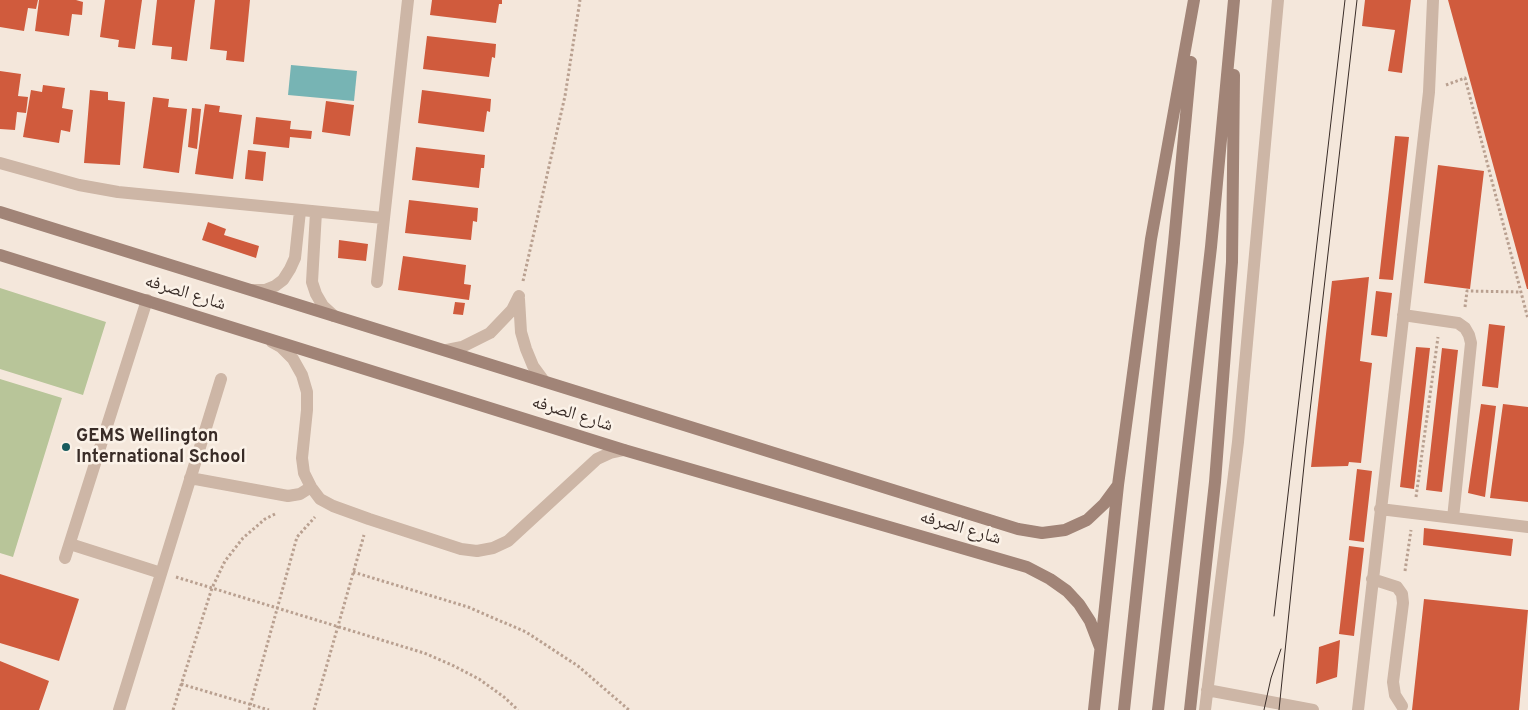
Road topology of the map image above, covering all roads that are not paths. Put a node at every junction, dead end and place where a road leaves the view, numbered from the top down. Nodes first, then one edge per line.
1 (408, 0) edge
2 (1195, 0) edge
3 (1235, 0) edge
4 (1278, 0) edge
5 (1433, 0) edge
6 (0, 163) edge
7 (300, 211) junction
8 (0, 212) edge
9 (316, 212) junction
10 (383, 218) junction
11 (0, 255) edge
12 (376, 282) dead end
13 (250, 290) junction
14 (147, 300) junction
15 (1403, 315) junction
16 (334, 316) junction
17 (266, 338) junction
18 (446, 350) junction
19 (221, 379) dead end
20 (544, 381) junction
21 (624, 450) junction
22 (190, 478) junction
23 (1118, 485) junction
24 (311, 487) junction
25 (1380, 509) junction
26 (1453, 518) junction
27 (1528, 527) edge
28 (70, 544) junction
29 (65, 558) dead end
30 (162, 573) junction
31 (1372, 579) junction
32 (1100, 647) junction
33 (1207, 690) junction
34 (1402, 706) dead end
35 (119, 710) edge
36 (1094, 710) edge
37 (1124, 710) edge
38 (1158, 710) edge
39 (1190, 710) edge
40 (1205, 710) edge
41 (1313, 710) edge
42 (1358, 710) edge

1 - 10 street
2 - 23 street
2 - 37 street
3 - 38 street
3 - 39 street
4 - 33 street
5 - 15 street
6 - 7 street
7 - 9 street
7 - 13 street
8 - 13 street, شارع الصرفه
9 - 10 street
9 - 16 street
10 - 12 street
11 - 14 street, شارع الصرفه
13 - 16 street, شارع الصرفه
14 - 17 street, شارع الصرفه
14 - 28 street
15 - 25 street
15 - 26 street
16 - 18 street, شارع الصرفه
17 - 21 street, شارع الصرفه
17 - 24 street
18 - 20 street, شارع الصرفه
18 - 20 street
19 - 22 street
20 - 23 street, شارع الصرفه
21 - 24 street
21 - 32 street, شارع الصرفه
22 - 24 street
22 - 30 street
23 - 32 street
25 - 26 street
25 - 31 street
26 - 27 street
28 - 29 street
28 - 30 street
30 - 35 street
31 - 34 street
31 - 42 street
32 - 36 street
33 - 40 street
33 - 41 street

